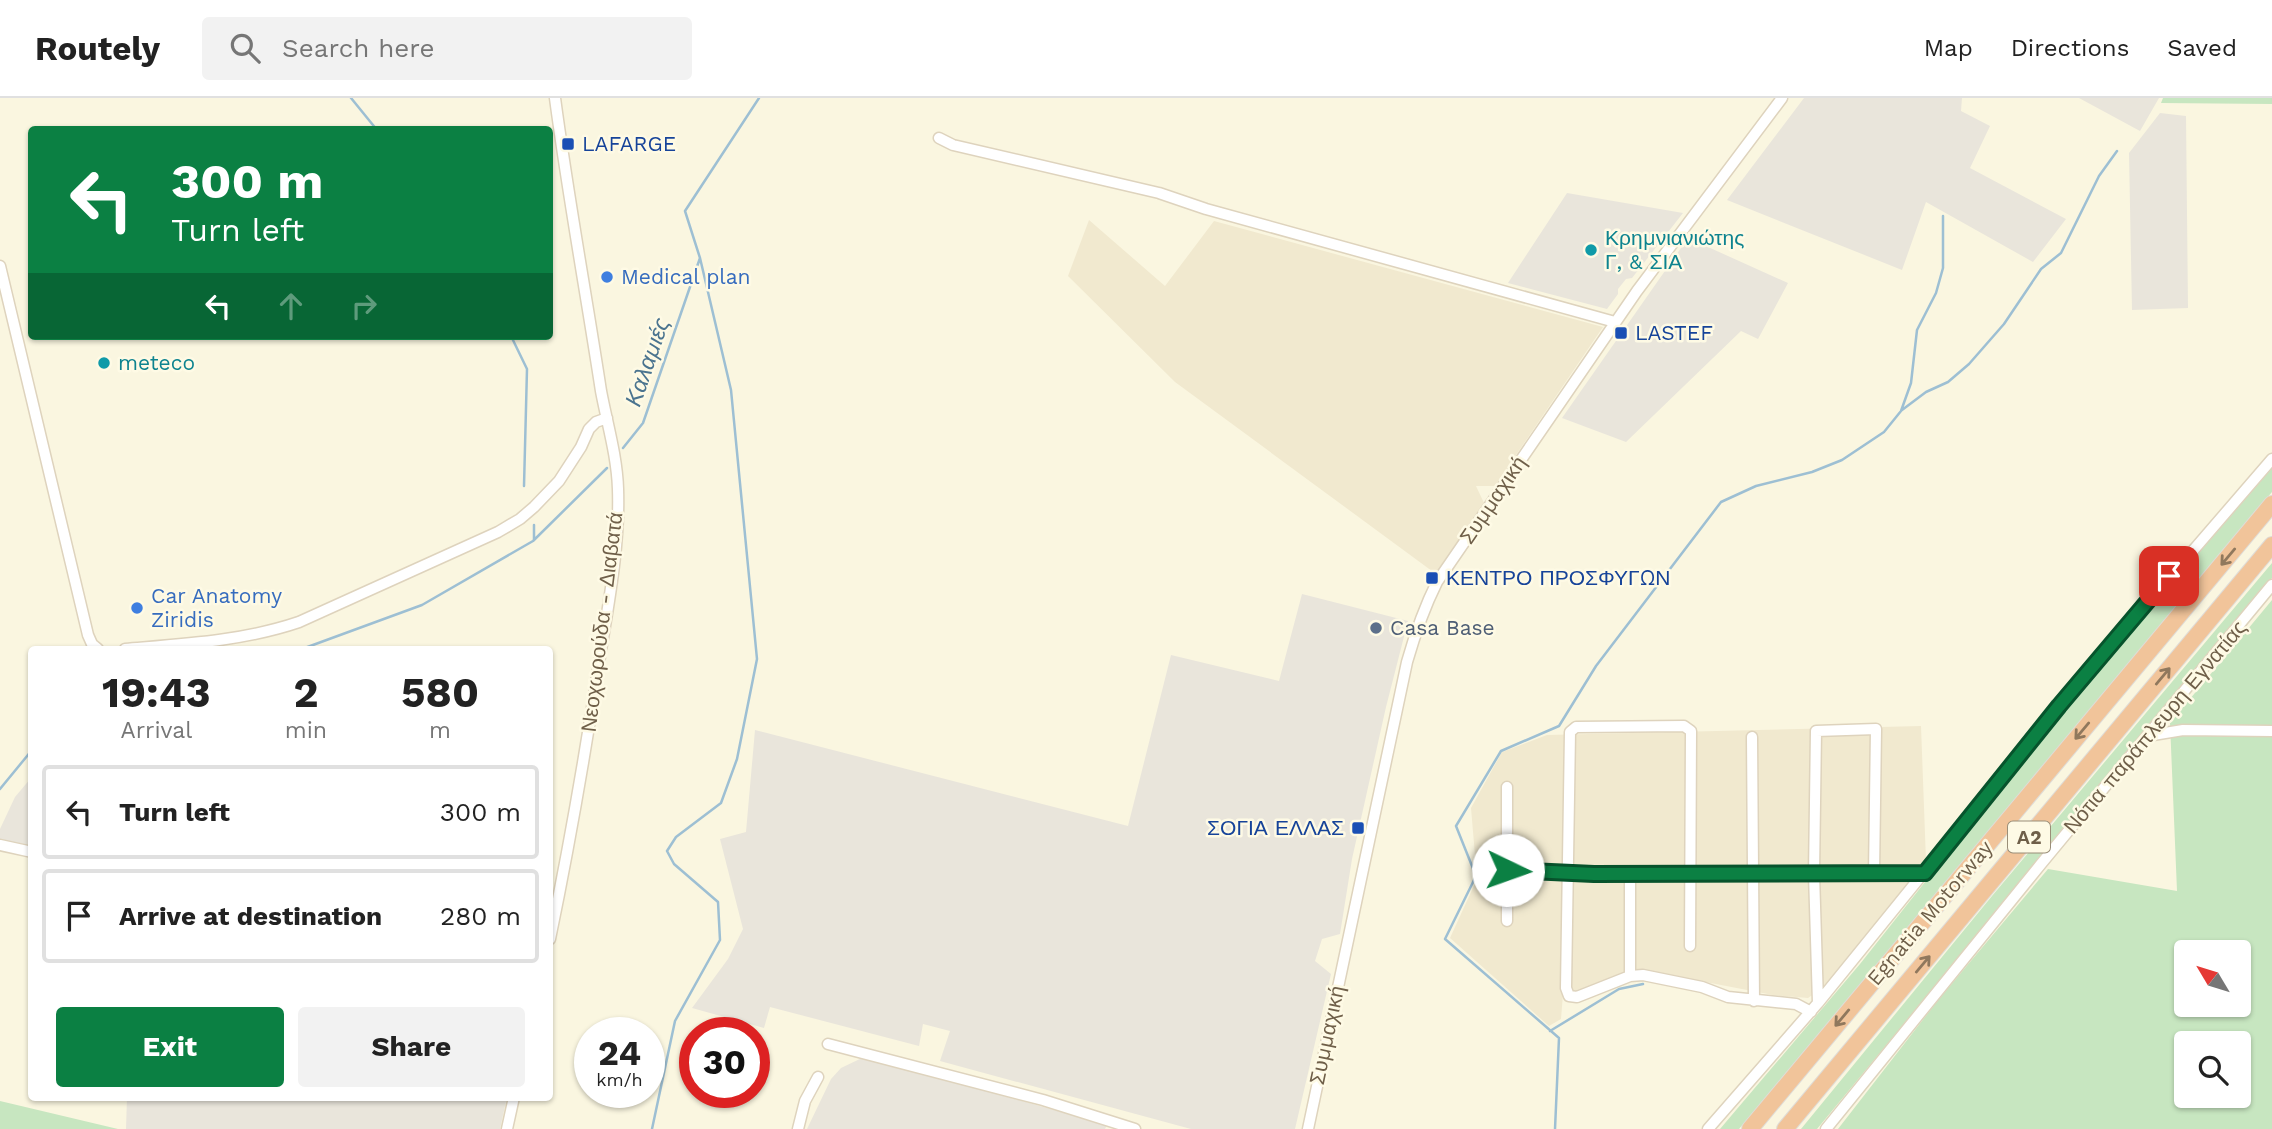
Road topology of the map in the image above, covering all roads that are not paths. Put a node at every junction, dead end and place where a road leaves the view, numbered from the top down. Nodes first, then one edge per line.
1 (555, 98) edge
2 (1782, 98) edge
3 (939, 138) dead end
4 (0, 266) edge
5 (1615, 321) junction
6 (607, 418) junction
7 (2272, 459) edge
8 (2272, 504) edge
9 (2272, 545) edge
10 (2272, 586) edge
11 (94, 646) edge
12 (157, 646) edge
13 (2272, 731) edge
14 (2147, 736) junction
15 (1752, 737) dead end
16 (1507, 787) dead end
17 (0, 845) edge
18 (28, 851) edge
19 (1508, 870) junction
20 (1567, 873) junction
21 (1630, 873) junction
22 (1689, 873) junction
23 (1925, 873) junction
24 (1752, 874) junction
25 (1814, 874) junction
26 (1874, 874) junction
27 (1507, 920) dead end
28 (553, 925) edge
29 (1690, 946) dead end
30 (1630, 976) junction
31 (1754, 1001) junction
32 (1814, 1008) junction
33 (828, 1044) dead end
34 (818, 1077) dead end
35 (513, 1101) edge
36 (507, 1129) edge
37 (798, 1129) edge
38 (1135, 1129) edge
39 (1308, 1129) edge
40 (1708, 1129) edge
41 (1749, 1129) edge
42 (1785, 1129) edge
43 (1826, 1129) edge

1 - 6 street, Νεοχωρούδα - Διαβατά
2 - 5 street, Συμμαχική
3 - 5 street
4 - 11 street
5 - 39 street, Συμμαχική
6 - 12 street
6 - 28 street, Νεοχωρούδα - Διαβατά
7 - 23 street
8 -> 41 highway, Egnatia Motorway / Α2
42 -> 9 highway, Egnatia Motorway / Α2
10 - 14 street, Νότια παράπλευρη Εγνατίας
13 - 14 street
14 - 43 street, Νότια παράπλευρη Εγνατίας
15 - 24 street
16 - 19 street
17 - 18 street
19 - 20 street
19 - 27 street
20 - 21 street
20 - 22 street
20 - 30 street
21 - 22 street
21 - 30 street
22 - 24 street
22 - 29 street
23 - 26 street
23 - 32 street
24 - 25 street
24 - 31 street
25 - 26 street
25 - 26 street
25 - 32 street
30 - 31 street
31 - 32 street
32 - 40 street
33 - 38 street
34 - 37 street
35 - 36 street

